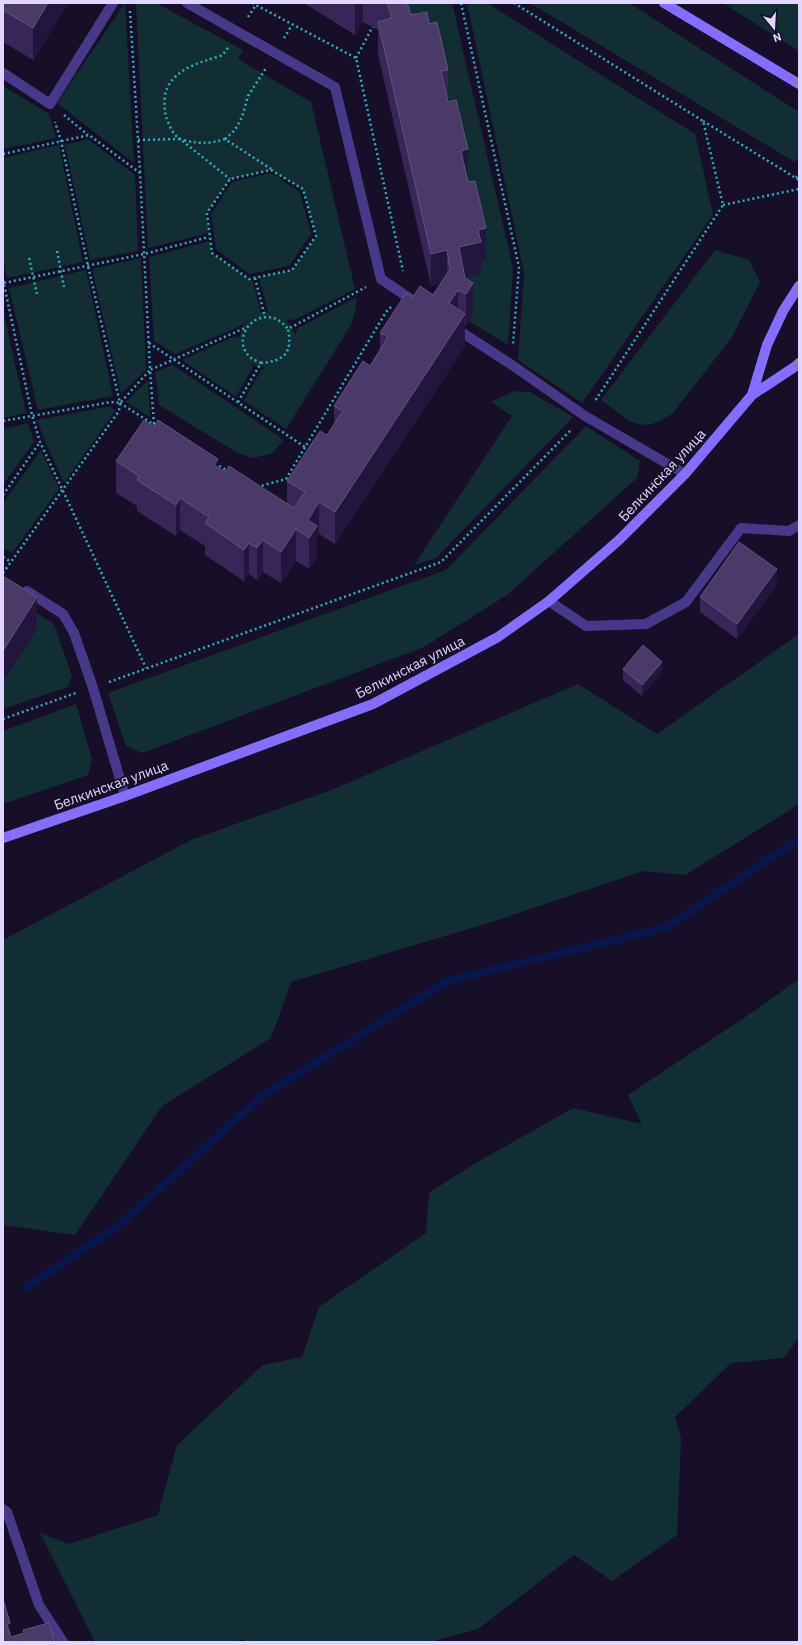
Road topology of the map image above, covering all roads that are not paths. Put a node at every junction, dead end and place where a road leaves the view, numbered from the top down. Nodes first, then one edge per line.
1 (113, 3) edge
2 (187, 3) edge
3 (665, 4) edge
4 (3, 73) edge
5 (799, 84) edge
6 (799, 286) edge
7 (421, 306) edge
8 (447, 323) edge
9 (799, 363) edge
10 (752, 395) junction
11 (685, 474) junction
12 (799, 525) edge
13 (16, 584) edge
14 (549, 601) junction
15 (125, 796) junction
16 (3, 838) edge
17 (3, 1509) edge
18 (63, 1642) edge

1 - 4 lane
2 - 7 lane
3 - 5 main road
6 - 10 main road, Белкинская улица
8 - 11 lane
9 - 10 main road, Белкинская улица
10 - 11 main road, Белкинская улица
11 - 14 main road, Белкинская улица
12 - 14 lane
13 - 15 lane
14 - 15 main road, Белкинская улица
15 - 16 main road, Белкинская улица
17 - 18 lane

